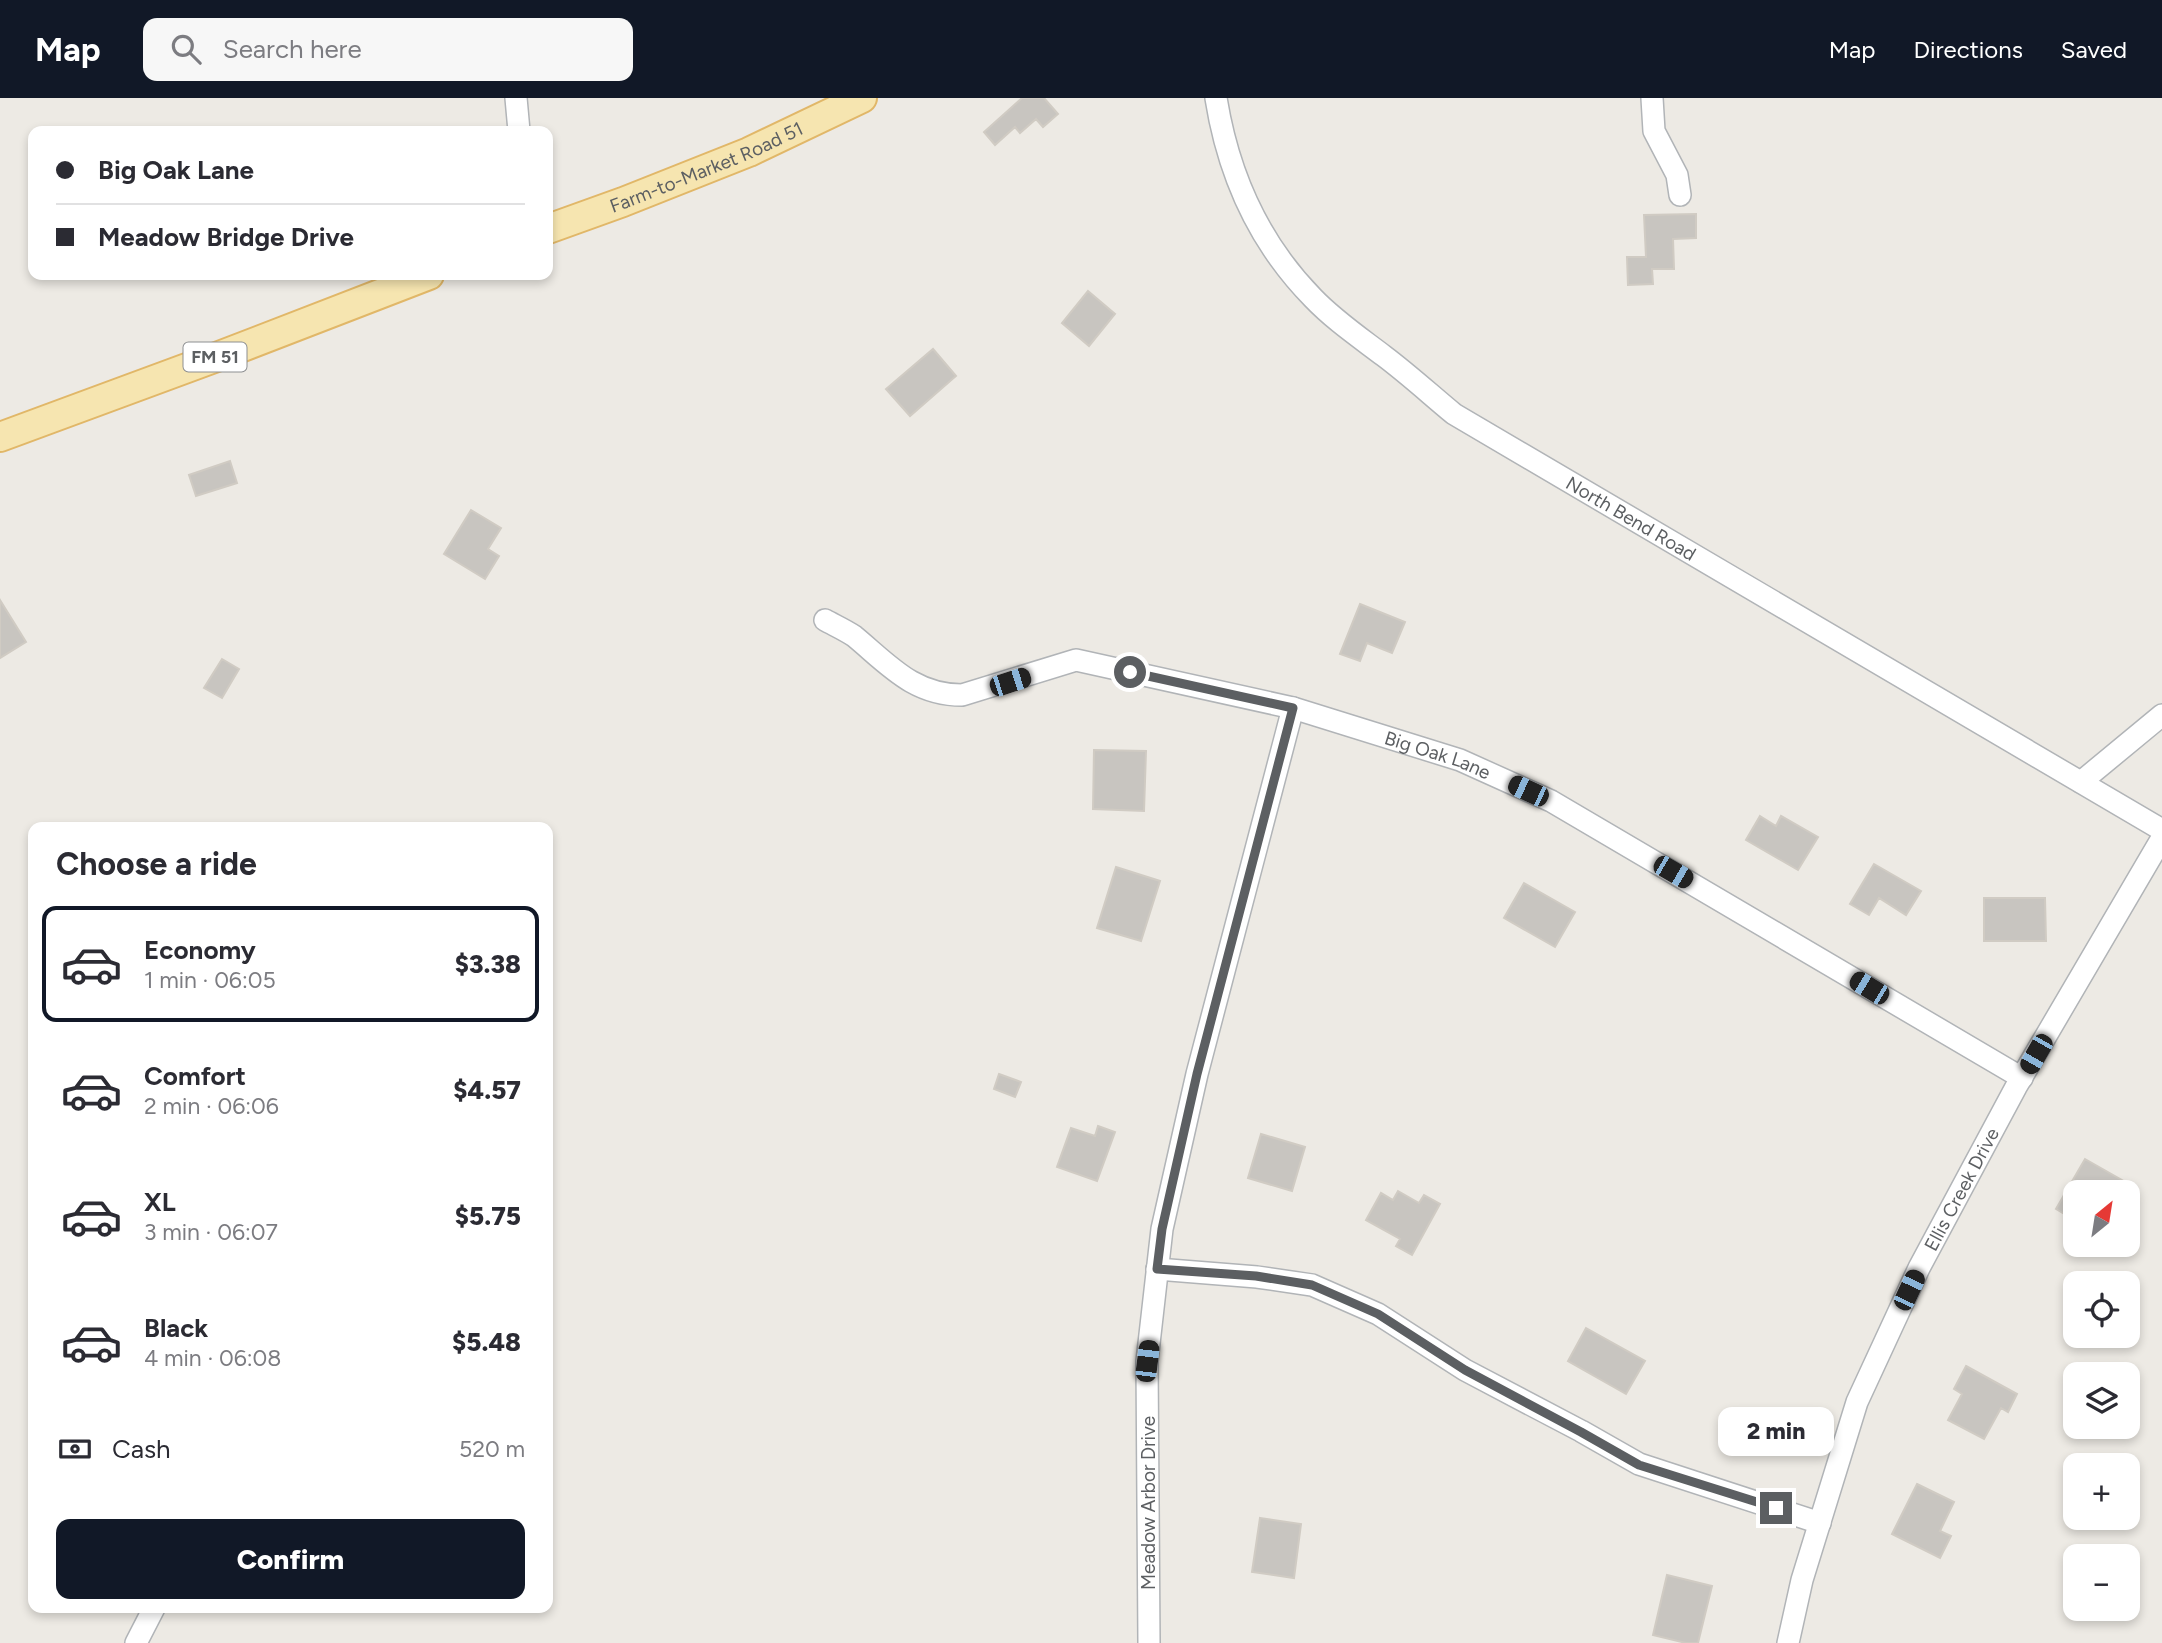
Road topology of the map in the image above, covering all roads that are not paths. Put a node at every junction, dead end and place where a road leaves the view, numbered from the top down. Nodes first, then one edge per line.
1 (516, 98) edge
2 (862, 98) edge
3 (1216, 98) edge
4 (1652, 98) edge
5 (519, 126) edge
6 (1680, 195) dead end
7 (553, 227) edge
8 (416, 280) edge
9 (0, 437) edge
10 (825, 620) dead end
11 (1293, 708) junction
12 (2162, 715) edge
13 (2081, 782) junction
14 (2162, 831) edge
15 (2162, 838) edge
16 (2022, 1078) junction
17 (1157, 1269) junction
18 (1820, 1523) junction
19 (151, 1613) edge
20 (136, 1643) edge
21 (1149, 1643) edge
22 (1788, 1643) edge

1 - 5 street
2 - 7 main road, Farm-to-Market Road 51
3 - 13 street, North Bend Road
4 - 6 street
8 - 9 main road, FM 51
10 - 11 street, Big Oak Lane
11 - 16 street, Big Oak Lane
11 - 17 street, Meadow Arbor Drive
12 - 13 street
13 - 14 street, North Bend Road
15 - 16 street, Ellis Creek Drive
16 - 18 street, Ellis Creek Drive
17 - 18 street
17 - 21 street, Meadow Arbor Drive
18 - 22 street, Ellis Creek Drive
19 - 20 street

